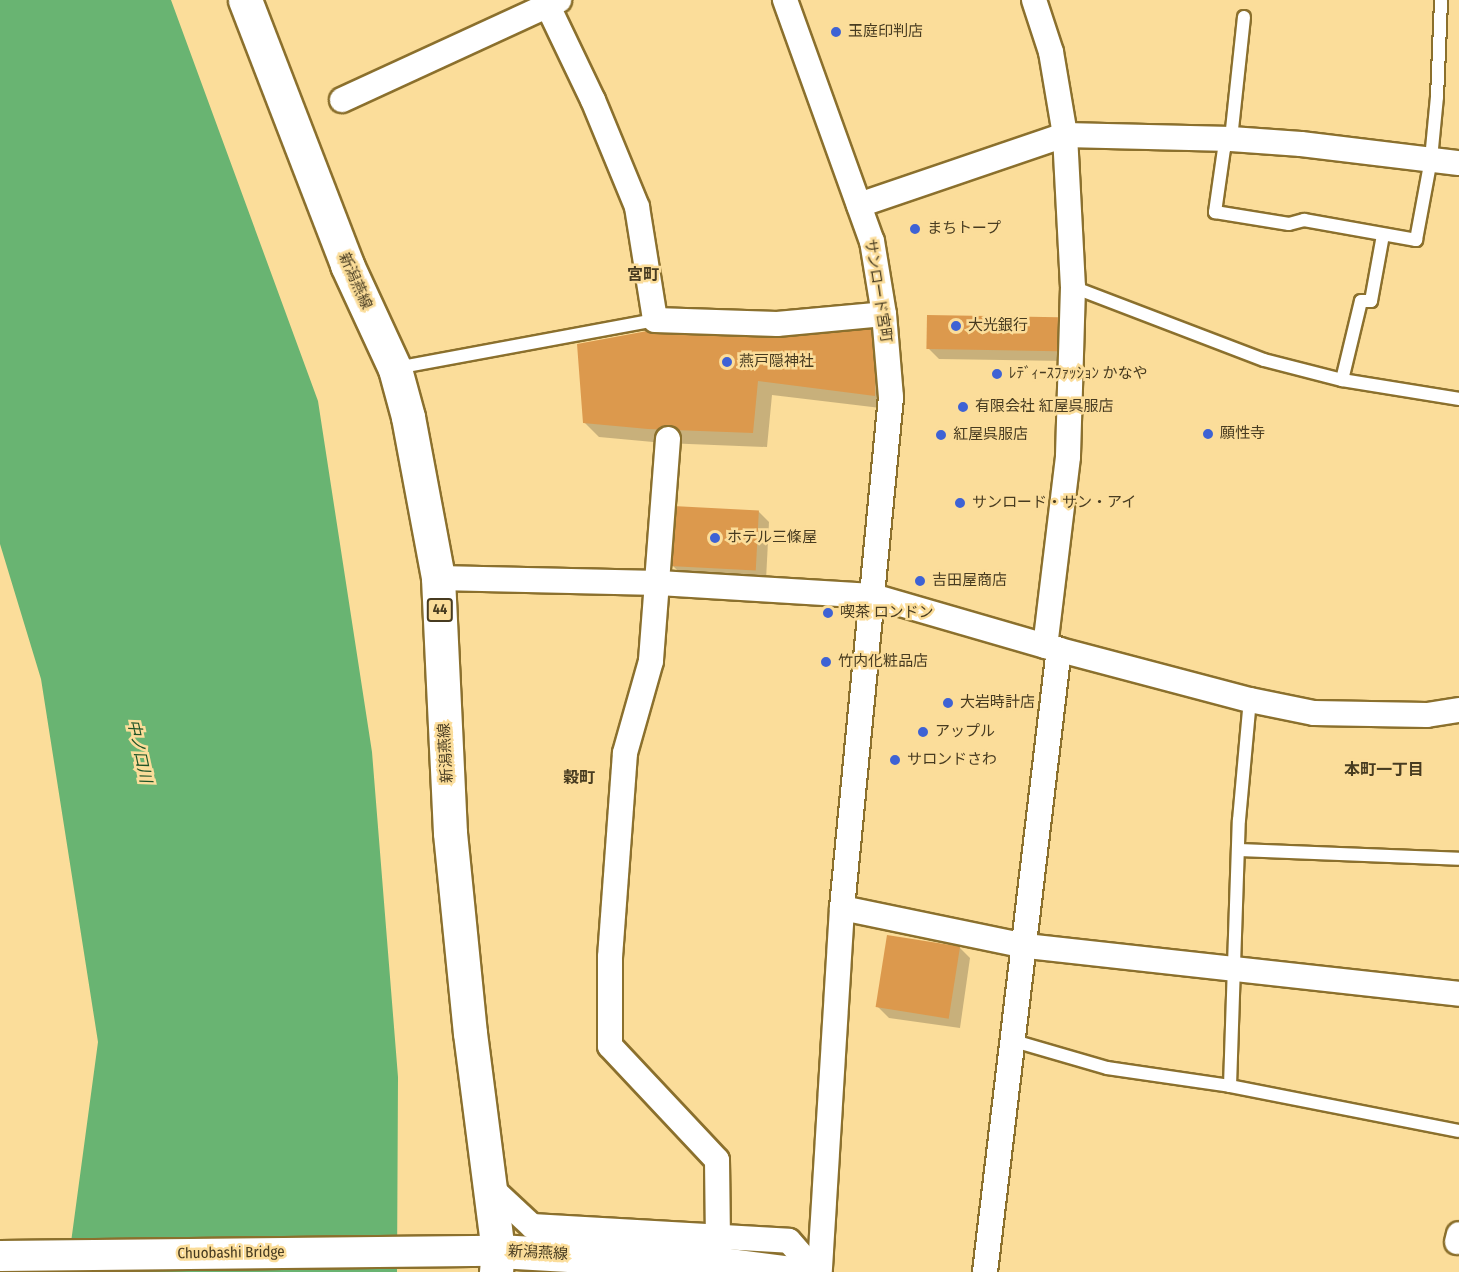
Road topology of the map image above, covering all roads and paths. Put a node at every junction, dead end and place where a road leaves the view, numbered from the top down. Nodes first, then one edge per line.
1 (245, 0) edge
2 (785, 0) edge
3 (1034, 0) edge
4 (1441, 0) edge
5 (551, 2) edge
6 (1244, 17) dead end
7 (342, 100) dead end
8 (1065, 135) junction
9 (1231, 139) junction
10 (1431, 159) junction
11 (1459, 163) edge
12 (859, 205) junction
13 (1383, 235) junction
14 (1073, 287) junction
15 (884, 314) junction
16 (655, 320) junction
17 (395, 369) junction
18 (1342, 380) junction
19 (1459, 399) edge
20 (668, 439) dead end
21 (438, 578) junction
22 (659, 583) junction
23 (873, 596) junction
24 (1052, 648) junction
25 (1250, 700) junction
26 (1459, 710) edge
27 (1239, 850) junction
28 (1459, 859) edge
29 (842, 908) junction
30 (1026, 946) junction
31 (1235, 969) junction
32 (1459, 994) edge
33 (1014, 1041) junction
34 (1230, 1086) junction
35 (1459, 1131) edge
36 (490, 1187) junction
37 (717, 1238) junction
38 (0, 1256) edge
39 (497, 1261) edge
40 (784, 1272) edge
41 (818, 1272) edge
42 (984, 1272) edge

1 - 17 main road, 新潟燕線 / 44
2 - 12 street, サンロード宮町
3 - 8 street
4 - 10 lane
5 - 7 street
5 - 16 street
6 - 9 lane
8 - 9 street
8 - 12 street
8 - 14 street
9 - 10 street
9 - 13 lane
10 - 11 street
10 - 13 lane
12 - 15 street, サンロード宮町
13 - 18 lane
14 - 18 lane
14 - 24 street
15 - 16 street
15 - 23 street, サンロード宮町
16 - 17 lane
17 - 21 main road, 新潟燕線 / 44
18 - 19 lane
20 - 22 street
21 - 22 street
21 - 36 main road, 新潟燕線 / 44
22 - 23 street
22 - 37 street
23 - 24 street
23 - 29 street, サンロード宮町
24 - 25 street
24 - 30 street
25 - 26 street
25 - 27 lane
27 - 28 lane
27 - 31 lane
29 - 30 street
29 - 41 street, サンロード宮町
30 - 31 street
30 - 33 street
31 - 32 street
31 - 34 lane
33 - 34 lane
33 - 42 street
34 - 35 lane
36 - 37 street
36 - 39 main road, 新潟燕線 / 44
37 - 41 street
38 - 39 street, Chuobashi Bridge
39 - 40 main road, 新潟燕線

